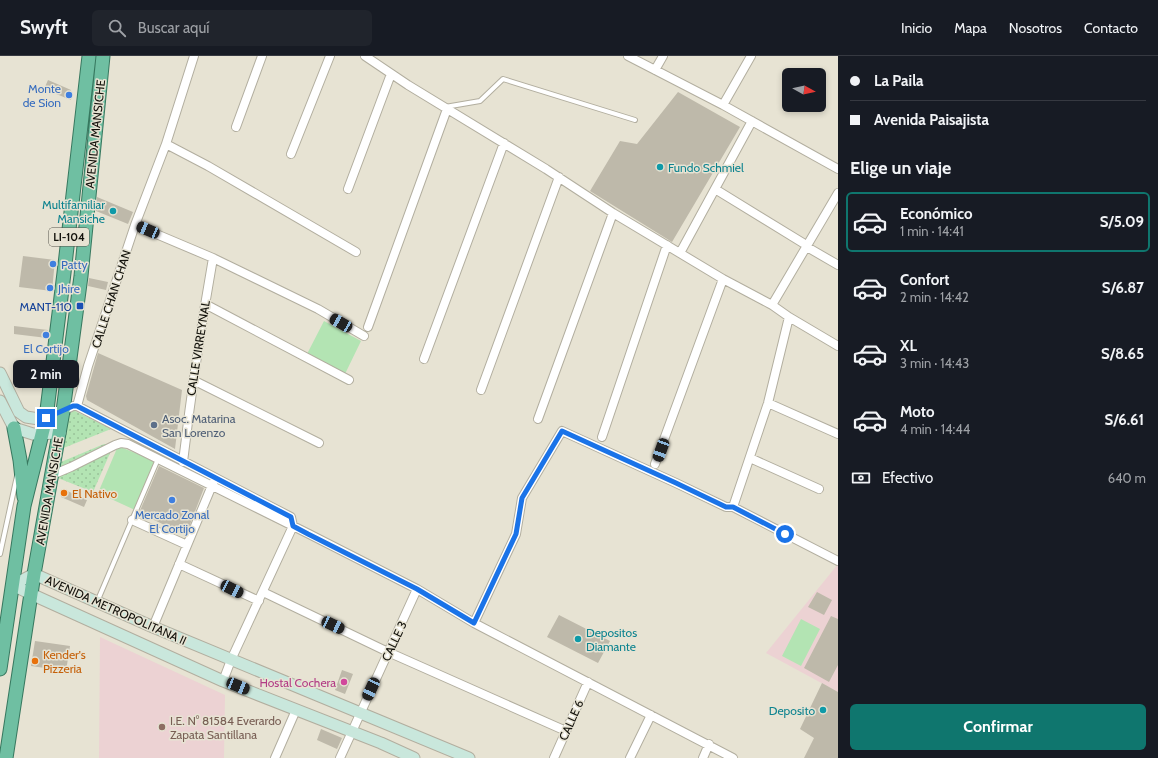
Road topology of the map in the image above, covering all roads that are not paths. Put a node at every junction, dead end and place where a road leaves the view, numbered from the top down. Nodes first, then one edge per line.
1 (89, 56) edge
2 (103, 56) edge
3 (194, 56) edge
4 (262, 56) edge
5 (330, 56) edge
6 (364, 56) edge
7 (628, 56) edge
8 (663, 56) edge
9 (751, 56) edge
10 (655, 70) junction
11 (391, 74) junction
12 (723, 105) junction
13 (446, 108) junction
14 (635, 120) dead end
15 (752, 121) junction
16 (236, 127) dead end
17 (80, 135) junction
18 (95, 136) junction
19 (504, 143) junction
20 (166, 144) junction
21 (292, 154) dead end
22 (838, 169) edge
23 (559, 177) junction
24 (348, 189) dead end
25 (715, 189) junction
26 (838, 193) edge
27 (613, 213) junction
28 (135, 225) junction
29 (667, 245) junction
30 (805, 245) junction
31 (356, 252) dead end
32 (680, 253) junction
33 (213, 258) junction
34 (838, 265) edge
35 (64, 273) junction
36 (81, 276) junction
37 (723, 279) junction
38 (205, 304) junction
39 (772, 305) junction
40 (789, 317) junction
41 (368, 327) dead end
42 (364, 336) dead end
43 (838, 346) edge
44 (424, 359) dead end
45 (0, 373) edge
46 (193, 380) junction
47 (349, 380) dead end
48 (481, 390) dead end
49 (0, 401) edge
50 (768, 402) junction
51 (77, 406) junction
52 (63, 411) junction
53 (46, 418) junction
54 (538, 419) dead end
55 (14, 428) junction
56 (60, 433) junction
57 (42, 434) junction
58 (838, 434) edge
59 (602, 437) dead end
60 (320, 444) dead end
61 (750, 458) junction
62 (158, 459) junction
63 (20, 460) junction
64 (183, 462) junction
65 (655, 464) dead end
66 (52, 475) junction
67 (213, 482) junction
68 (819, 489) dead end
69 (24, 506) junction
70 (733, 507) junction
71 (132, 520) junction
72 (293, 526) junction
73 (187, 545) junction
74 (0, 554) edge
75 (838, 561) edge
76 (179, 564) junction
77 (34, 574) junction
78 (13, 585) junction
79 (417, 589) junction
80 (263, 592) junction
81 (31, 594) junction
82 (259, 601) junction
83 (97, 602) junction
84 (474, 623) junction
85 (153, 627) junction
86 (388, 652) junction
87 (231, 660) junction
88 (0, 669) edge
89 (223, 680) junction
90 (588, 682) junction
91 (296, 710) junction
92 (360, 713) junction
93 (651, 714) junction
94 (566, 730) junction
95 (352, 731) junction
96 (5, 734) edge
97 (709, 744) junction
98 (410, 757) edge
99 (6, 758) edge
100 (275, 758) edge
101 (340, 758) edge
102 (469, 758) edge
103 (554, 758) edge
104 (630, 758) edge
105 (703, 758) edge
106 (733, 758) edge

1 - 17 highway, AVENIDA MANSICHE / LI-104
2 - 18 highway, AVENIDA MANSICHE / LI-104
3 - 20 street, CALLE CHAN CHAN
4 - 16 street
5 - 21 street
6 - 11 street
7 - 10 street
8 - 10 street
9 - 12 street
10 - 12 street
11 - 13 street
11 - 24 street
12 - 15 street
13 - 14 lane
13 - 19 street
13 - 41 street
15 - 22 street
15 - 25 street
17 - 18 highway
17 - 35 highway, AVENIDA MANSICHE / LI-104
18 - 36 highway, AVENIDA MANSICHE / LI-104
19 - 23 street
19 - 44 street
20 - 28 street, CALLE CHAN CHAN
20 - 31 street
23 - 27 street
23 - 48 street
25 - 30 street
25 - 32 street
26 - 30 street
27 - 29 street
27 - 54 street
28 - 33 street
28 - 51 street, CALLE CHAN CHAN
29 - 32 street
29 - 59 street
30 - 34 street
30 - 39 street
32 - 37 street
33 - 38 street, CALLE VIRREYNAL
33 - 42 street
35 - 36 highway
35 - 53 highway, AVENIDA MANSICHE / LI-104
36 - 52 highway, AVENIDA MANSICHE / LI-104
37 - 39 street
37 - 65 street
38 - 46 street, CALLE VIRREYNAL
38 - 47 street
39 - 40 street
40 - 43 street
40 - 50 street
45 - 53 main road
46 - 60 street
46 - 64 street, CALLE VIRREYNAL
49 - 55 main road
50 - 58 street
50 - 61 street
51 - 52 street
51 - 64 street
52 - 53 main road
52 - 56 highway, AVENIDA MANSICHE / LI-104
53 - 57 highway, AVENIDA MANSICHE / LI-104
55 - 57 main road
55 - 63 highway
56 - 57 main road
56 - 66 highway, AVENIDA MANSICHE / LI-104
57 - 69 highway, AVENIDA MANSICHE / LI-104
61 - 68 street
61 - 70 street
62 - 66 street
62 - 67 street
62 - 71 lane
63 - 69 highway
63 - 74 lane
64 - 67 street
66 - 77 highway, AVENIDA MANSICHE / LI-104
67 - 72 street
67 - 73 street
69 - 78 highway, AVENIDA MANSICHE / LI-104
70 - 75 street
70 - 84 street
71 - 73 street
71 - 83 lane
72 - 79 street
72 - 80 street
73 - 76 street
76 - 82 street
76 - 85 street
77 - 78 main road, AVENIDA METROPOLITANA II
77 - 81 highway, AVENIDA MANSICHE / LI-104
77 - 83 main road, AVENIDA METROPOLITANA II
78 - 81 main road, AVENIDA METROPOLITANA II
78 - 88 highway, AVENIDA MANSICHE / LI-104
79 - 84 street
79 - 86 street, CALLE 3
80 - 82 street
80 - 86 street
81 - 89 main road, AVENIDA METROPOLITANA II
81 - 96 highway, AVENIDA MANSICHE / LI-104
82 - 87 street
83 - 85 main road, AVENIDA METROPOLITANA II
84 - 90 street
85 - 87 main road, AVENIDA METROPOLITANA II
86 - 92 street, CALLE 3
86 - 94 street
87 - 89 street
87 - 92 main road, AVENIDA METROPOLITANA II
89 - 91 main road, AVENIDA METROPOLITANA II
90 - 93 street
90 - 94 street, CALLE 6
91 - 95 main road, AVENIDA METROPOLITANA II
91 - 100 street
92 - 95 street, CALLE 3
92 - 102 main road, AVENIDA METROPOLITANA II
93 - 97 street
93 - 104 street
94 - 103 street, CALLE 6
95 - 98 main road, AVENIDA METROPOLITANA II
95 - 101 street, CALLE 3
96 - 99 highway, AVENIDA MANSICHE / LI-104
97 - 105 street
97 - 106 street

